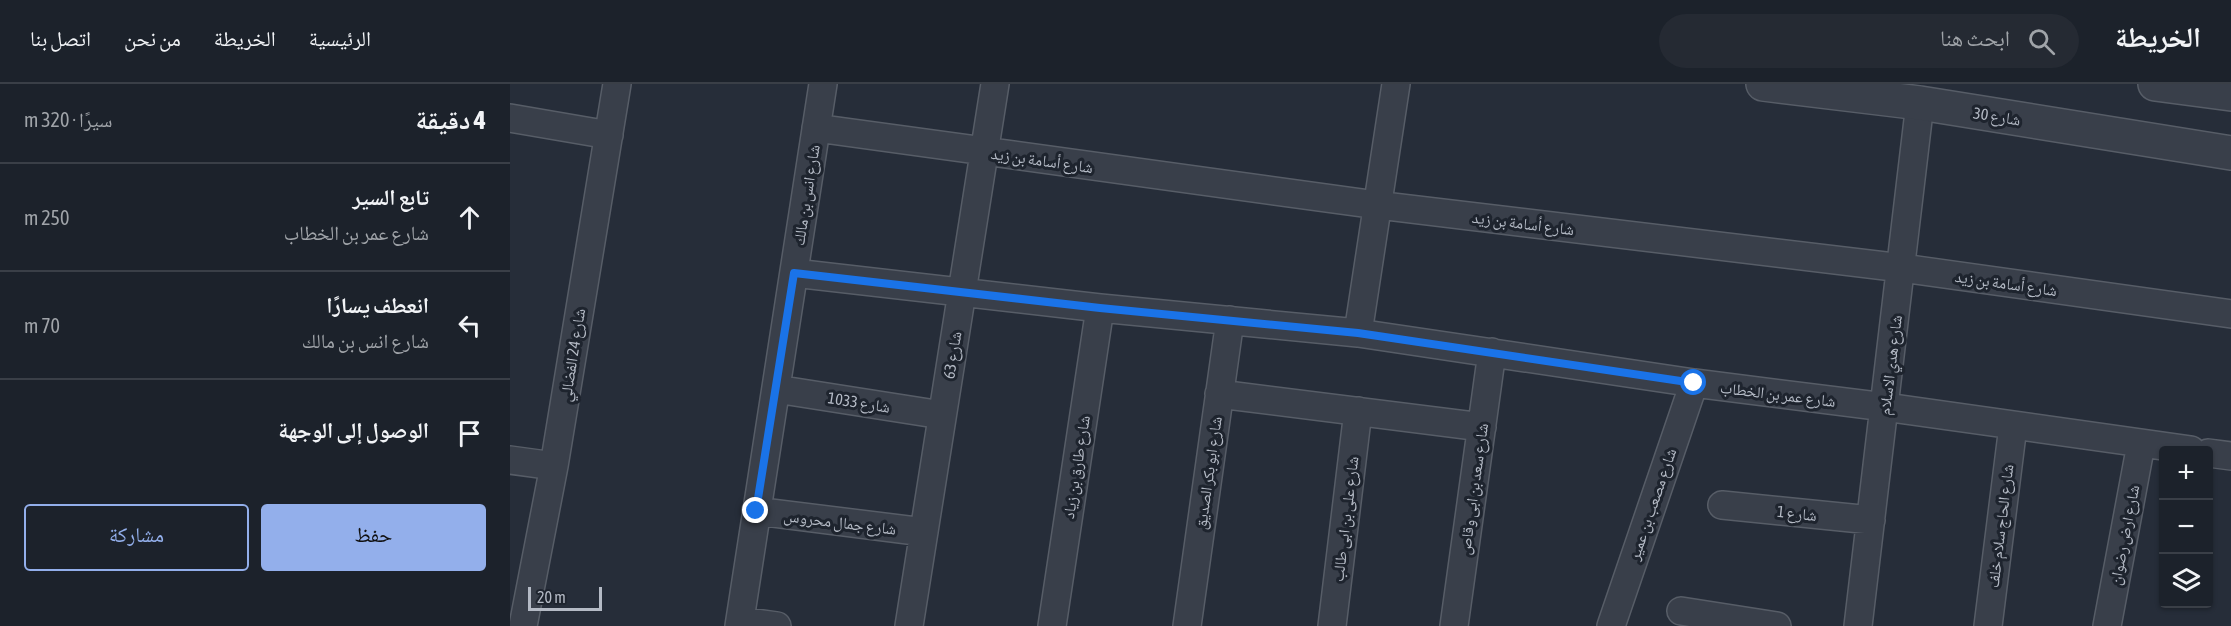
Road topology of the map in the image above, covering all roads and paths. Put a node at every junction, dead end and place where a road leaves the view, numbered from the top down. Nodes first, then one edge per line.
1 (617, 84) edge
2 (823, 84) edge
3 (995, 84) edge
4 (1396, 84) edge
5 (1763, 84) edge
6 (2155, 84) edge
7 (2231, 94) edge
8 (1920, 103) junction
9 (510, 118) edge
10 (816, 128) junction
11 (609, 135) junction
12 (984, 152) junction
13 (2231, 153) edge
14 (1377, 205) junction
15 (1902, 268) junction
16 (794, 273) junction
17 (962, 293) junction
18 (1100, 308) junction
19 (2231, 314) edge
20 (1230, 320) junction
21 (1358, 333) junction
22 (1492, 352) junction
23 (1694, 383) junction
24 (776, 390) junction
25 (1219, 394) junction
26 (1885, 407) junction
27 (1358, 411) junction
28 (942, 415) junction
29 (1482, 426) junction
30 (2013, 426) junction
31 (2141, 444) junction
32 (2159, 446) edge
33 (2213, 454) edge
34 (2231, 456) edge
35 (510, 460) edge
36 (554, 466) junction
37 (1722, 505) dead end
38 (756, 511) junction
39 (1871, 520) junction
40 (924, 532) junction
41 (1681, 611) dead end
42 (739, 624) edge
43 (523, 626) edge
44 (777, 626) edge
45 (909, 626) edge
46 (1052, 626) edge
47 (1186, 626) edge
48 (1332, 626) edge
49 (1454, 626) edge
50 (1611, 626) edge
51 (1777, 626) edge
52 (1858, 626) edge
53 (1988, 626) edge
54 (2107, 626) edge

1 - 11 street, شارع 24 الفضالي
2 - 10 street, شارع انس بن مالك
3 - 12 street, شارع 63
4 - 14 street
5 - 8 street, شارع 30
6 - 7 street
8 - 13 street, شارع 30
8 - 15 street, شارع هدي الاسلام
9 - 11 street
10 - 12 street, شارع أسامة بن زيد
10 - 16 street, شارع انس بن مالك
11 - 36 street, شارع 24 الفضالي
12 - 14 street, شارع أسامة بن زيد
12 - 17 street, شارع 63
14 - 15 street, شارع أسامة بن زيد
14 - 21 street
15 - 19 street, شارع أسامة بن زيد
15 - 26 street, شارع هدي الاسلام
16 - 17 street, شارع عمر بن الخطاب
16 - 24 street, شارع انس بن مالك
17 - 18 street, شارع عمر بن الخطاب
17 - 28 street, شارع 63
18 - 20 street, شارع عمر بن الخطاب
18 - 46 street, شارع طارق بن زياد
20 - 21 street, شارع عمر بن الخطاب
20 - 25 street, شارع ابو بكر الصديق
21 - 22 street, شارع عمر بن الخطاب
22 - 23 street, شارع عمر بن الخطاب
22 - 29 street, شارع سعد بن ابى وقاص
23 - 26 street, شارع عمر بن الخطاب
23 - 50 street, شارع مصعب بن عمير
24 - 28 street, شارع 1033
24 - 38 street, شارع انس بن مالك
25 - 27 street
25 - 47 street, شارع ابو بكر الصديق
26 - 30 street, شارع عمر بن الخطاب
26 - 39 street, شارع هدي الاسلام
27 - 29 street
27 - 48 street, شارع على بن ابى طالب
28 - 40 street, شارع 63
29 - 49 street, شارع سعد بن ابى وقاص
30 - 31 street, شارع عمر بن الخطاب
30 - 53 street, شارع الحاج سلام خلف
31 - 32 street, شارع عمر بن الخطاب
31 - 54 street, شارع ارض رضوان
33 - 34 street
35 - 36 street
36 - 43 street, شارع 24 الفضالي
37 - 39 street, شارع 1
38 - 40 street, شارع جمال محروس
38 - 42 street, شارع انس بن مالك
39 - 52 street, شارع هدي الاسلام
40 - 45 street, شارع 63
41 - 51 street
42 - 44 street

